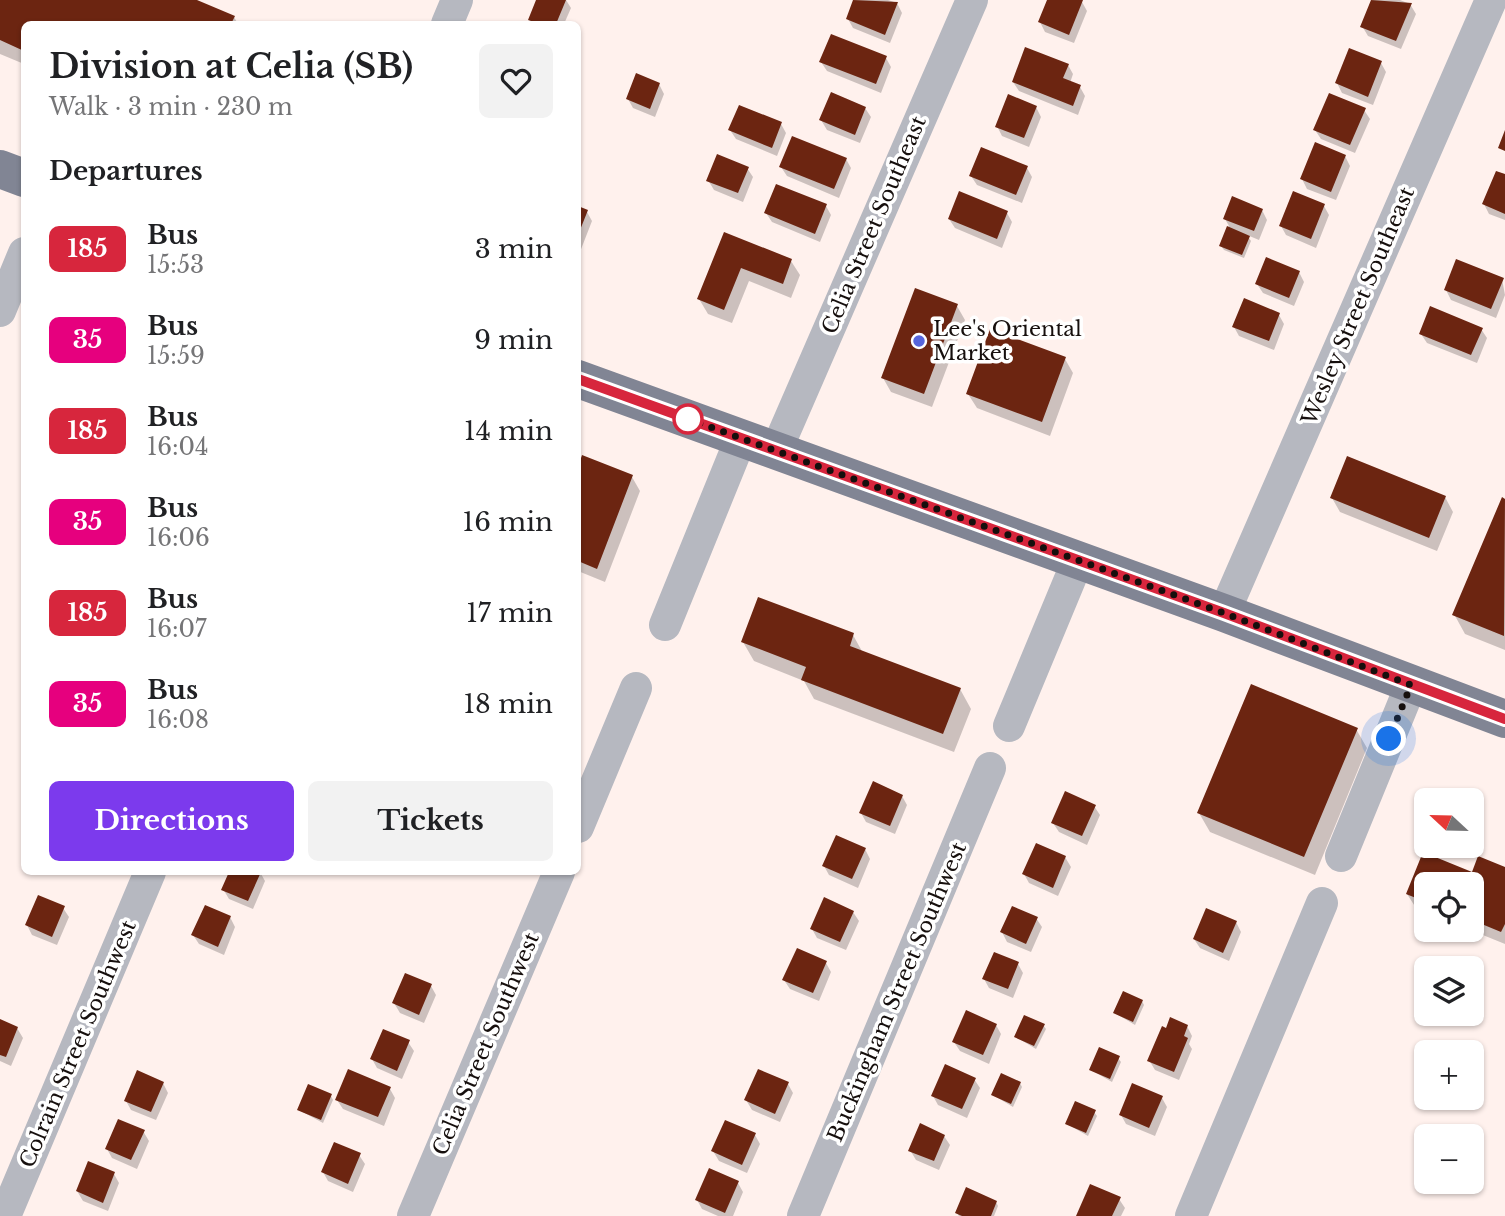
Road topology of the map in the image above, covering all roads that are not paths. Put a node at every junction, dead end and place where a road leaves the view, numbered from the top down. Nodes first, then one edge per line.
1 (457, 0) edge
2 (972, 0) edge
3 (1491, 0) edge
4 (448, 21) edge
5 (0, 169) edge
6 (21, 177) edge
7 (21, 260) edge
8 (0, 311) edge
9 (581, 380) edge
10 (759, 444) junction
11 (1078, 561) junction
12 (1224, 613) junction
13 (665, 625) dead end
14 (1411, 685) junction
15 (636, 688) dead end
16 (1505, 719) edge
17 (1009, 726) dead end
18 (990, 768) dead end
19 (581, 820) edge
20 (1341, 856) dead end
21 (149, 875) edge
22 (558, 875) edge
23 (1322, 903) dead end
24 (5, 1216) edge
25 (413, 1216) edge
26 (803, 1216) edge
27 (1191, 1216) edge

1 - 4 street
2 - 10 street, Celia Street Southeast
3 - 12 street, Wesley Street Southeast
5 - 6 main road
7 - 8 street
9 - 10 main road
10 - 11 main road
10 - 13 street
11 - 12 main road
11 - 17 street
12 - 14 main road
14 - 16 main road
14 - 20 street
15 - 19 street
18 - 26 street, Buckingham Street Southwest
21 - 24 street, Colrain Street Southwest
22 - 25 street, Celia Street Southwest
23 - 27 street

